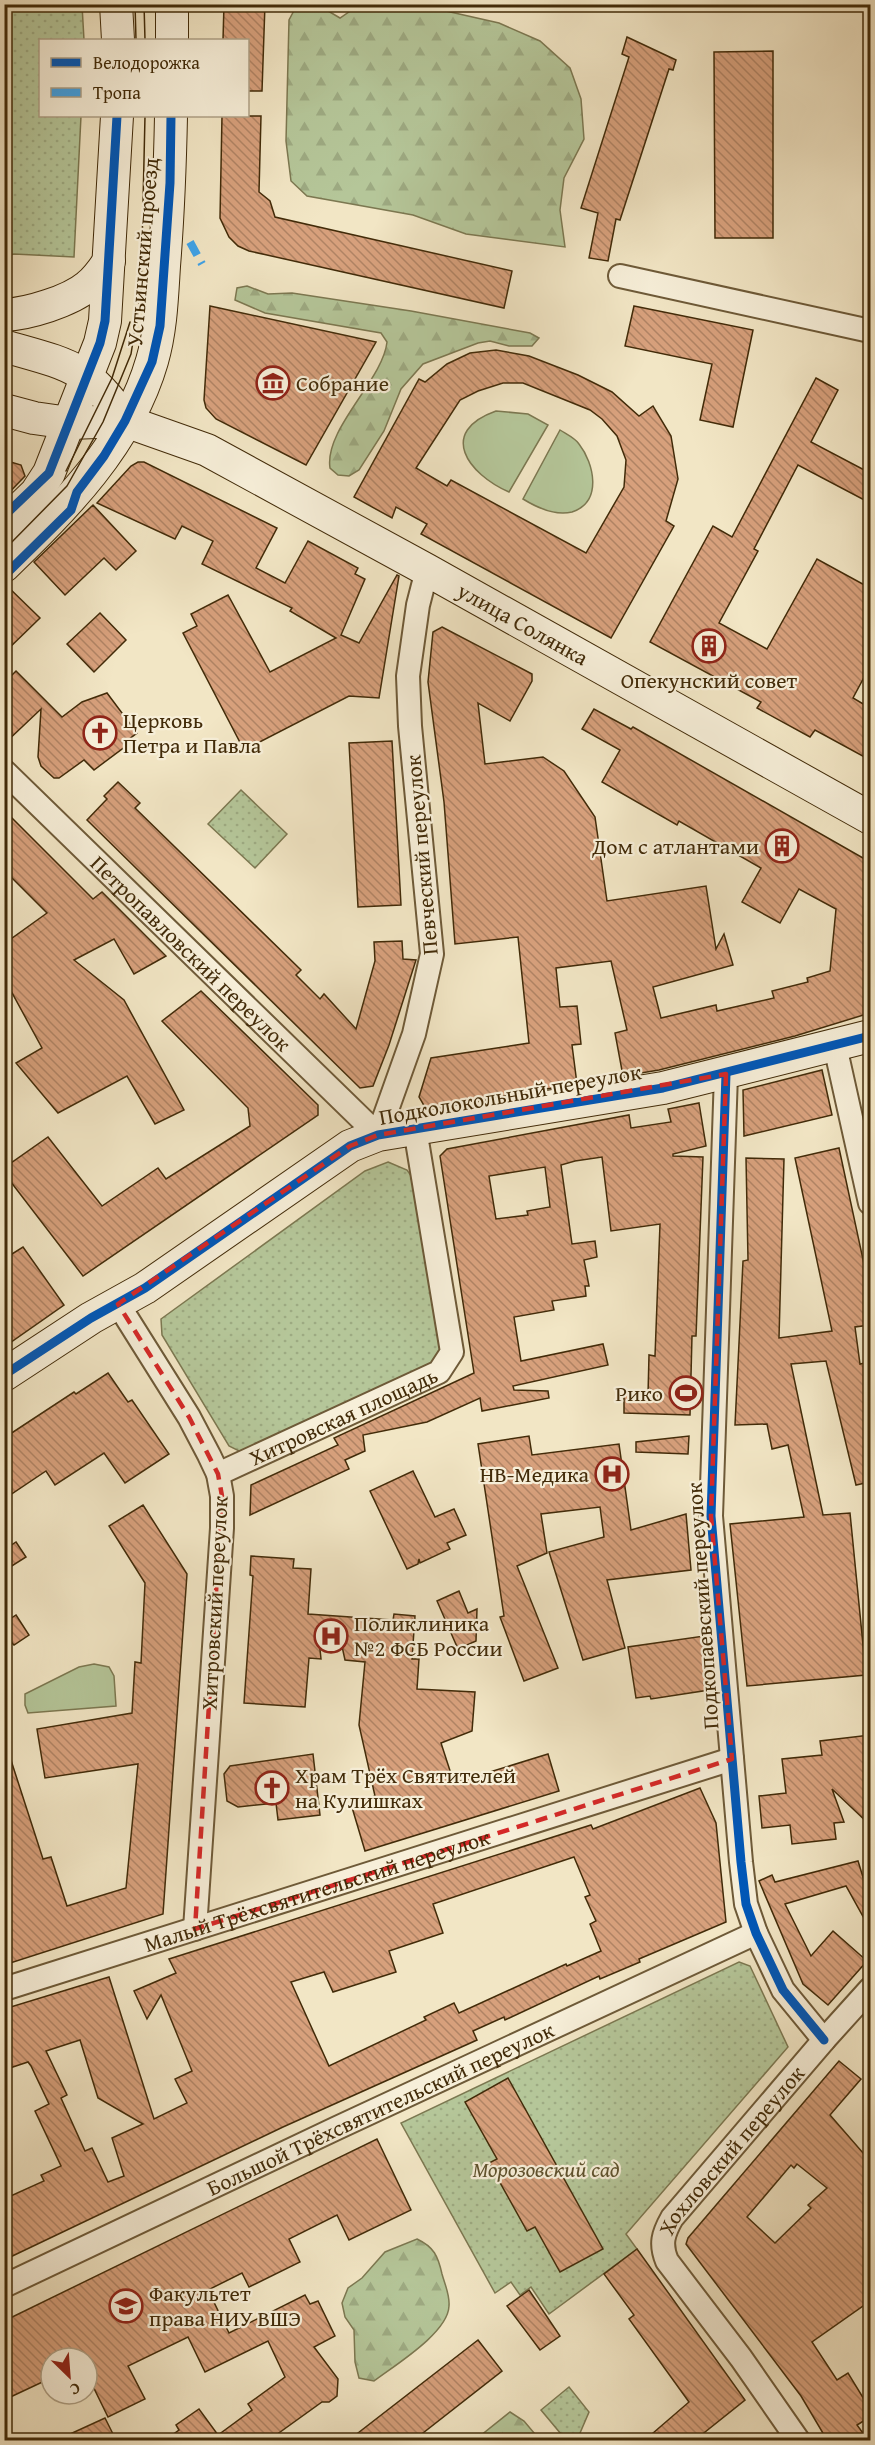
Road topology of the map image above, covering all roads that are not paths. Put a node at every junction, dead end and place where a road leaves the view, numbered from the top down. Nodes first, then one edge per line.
1 (116, 4) edge
2 (172, 4) edge
3 (118, 39) edge
4 (172, 39) edge
5 (117, 117) edge
6 (171, 117) edge
7 (109, 261) junction
8 (620, 276) dead end
9 (4, 315) edge
10 (870, 331) edge
11 (4, 346) edge
12 (88, 376) junction
13 (4, 410) edge
14 (125, 421) junction
15 (69, 423) junction
16 (4, 524) edge
17 (4, 566) edge
18 (427, 570) junction
19 (4, 771) edge
20 (870, 818) edge
21 (870, 1036) edge
22 (835, 1046) junction
23 (726, 1074) junction
24 (415, 1129) junction
25 (378, 1135) junction
26 (870, 1203) edge
27 (118, 1304) junction
28 (4, 1375) edge
29 (218, 1474) junction
30 (732, 1759) junction
31 (195, 1929) junction
32 (756, 1933) junction
33 (4, 1989) edge
34 (870, 1989) edge
35 (824, 2040) junction
36 (4, 2286) edge
37 (798, 2440) edge

1 - 3 main road
2 - 4 main road
5 - 7 main road, Устьинский проезд
6 - 14 main road, Устьинский проезд
7 - 9 main road
7 - 12 main road, Устьинский проезд
8 - 10 street
11 - 12 main road
12 - 14 main road
12 - 15 main road, Устьинский проезд
13 - 15 main road
14 - 15 main road
14 - 17 main road, Устьинский проезд
14 - 18 main road, улица Солянка
15 - 16 main road, Устьинский проезд
18 - 20 main road, улица Солянка
18 - 25 street, Певческий переулок
19 - 25 street, Петропавловский переулок
21 - 22 main road, Подколокольный переулок
22 - 23 main road, Подколокольный переулок
22 - 26 street
23 - 24 main road, Подколокольный переулок
23 - 30 street, Подкопаевский переулок
24 - 25 main road, Подколокольный переулок
24 - 29 street, Хитровская площадь
25 - 27 main road, Подколокольный переулок
27 - 28 main road, Подколокольный переулок
27 - 29 street, Хитровский переулок
29 - 31 street, Хитровский переулок
30 - 31 street, Малый Трёхсвятительский переулок
30 - 32 street, Подкопаевский переулок
31 - 33 street, Малый Трёхсвятительский переулок
32 - 35 street, Подкопаевский переулок
32 - 36 street, Большой Трёхсвятительский переулок
34 - 35 street, Хохловский переулок
35 - 37 street, Хохловский переулок

